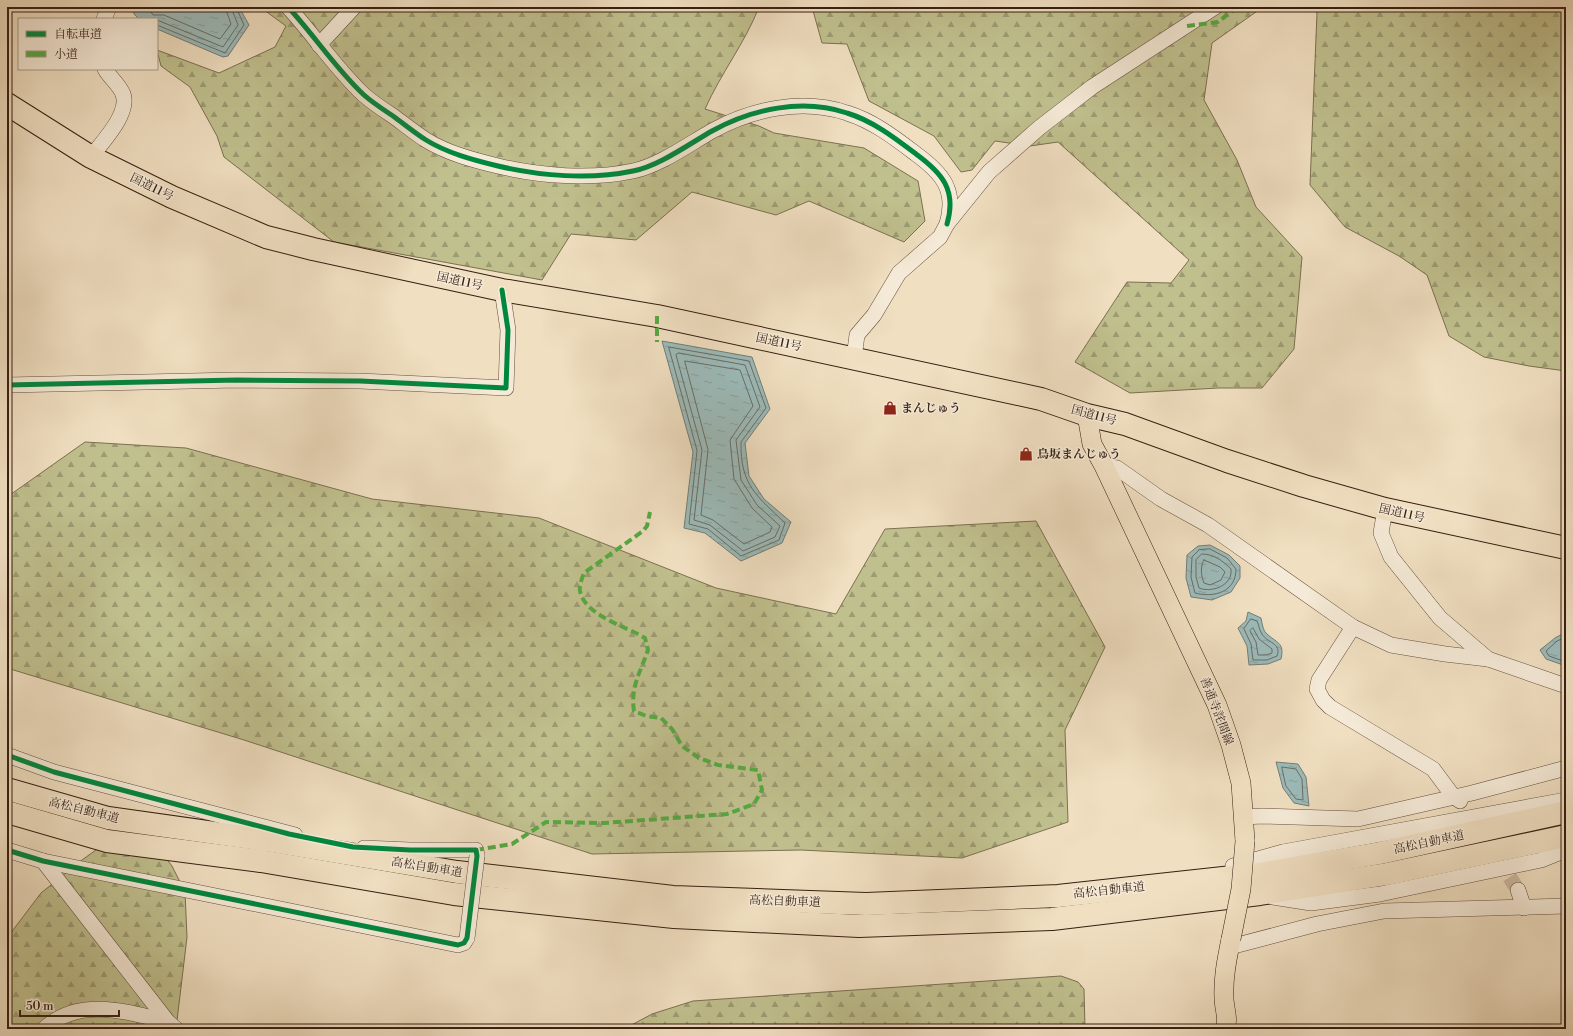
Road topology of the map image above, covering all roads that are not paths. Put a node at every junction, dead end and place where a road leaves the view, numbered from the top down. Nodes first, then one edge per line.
1 (109, 7) edge
2 (288, 7) edge
3 (354, 7) edge
4 (1215, 7) edge
5 (104, 18) edge
6 (319, 45) junction
7 (106, 70) edge
8 (7, 104) edge
9 (91, 157) junction
10 (947, 224) junction
11 (502, 290) junction
12 (854, 358) junction
13 (7, 385) edge
14 (1087, 415) junction
15 (1104, 466) junction
16 (1385, 509) junction
17 (1566, 548) edge
18 (1353, 627) junction
19 (1488, 658) junction
20 (1566, 686) edge
21 (7, 755) edge
22 (1566, 768) edge
23 (7, 789) edge
24 (1458, 800) junction
25 (1566, 800) edge
26 (7, 812) edge
27 (1566, 812) edge
28 (1244, 817) junction
29 (1566, 836) edge
30 (7, 850) edge
31 (1566, 850) edge
32 (43, 861) junction
33 (1168, 884) junction
34 (1518, 890) tunnel mouth
35 (1260, 894) junction
36 (1566, 906) edge
37 (1524, 908) junction
38 (1231, 943) junction
39 (172, 1026) edge
40 (44, 1029) edge
41 (1226, 1029) edge

1 - 5 street
2 - 6 street
3 - 6 street
4 - 10 street
6 - 10 street
7 - 9 street
8 - 9 highway, 国道11号
9 - 11 highway, 国道11号
10 - 12 street
11 - 12 highway, 国道11号
11 - 13 street
12 - 14 highway, 国道11号
14 - 15 main road, 善通寺詫間線
14 - 16 highway, 国道11号
15 - 18 street
15 - 28 main road, 善通寺詫間線
16 - 17 highway, 国道11号
16 - 19 street
18 - 19 street
18 - 24 street
19 - 20 street
21 - 32 street, bridge
22 - 24 street
23 - 33 highway, 高松自動車道
24 - 28 street
25 - 33 street
26 - 35 highway, 高松自動車道
27 - 33 highway, 高松自動車道
28 - 38 main road, 善通寺詫間線, bridge
29 - 35 highway, 高松自動車道
30 - 32 street
31 - 35 street
32 - 39 street
34 - 37 street
36 - 37 street
37 - 38 street
38 - 41 main road, 善通寺詫間線
39 - 40 street

